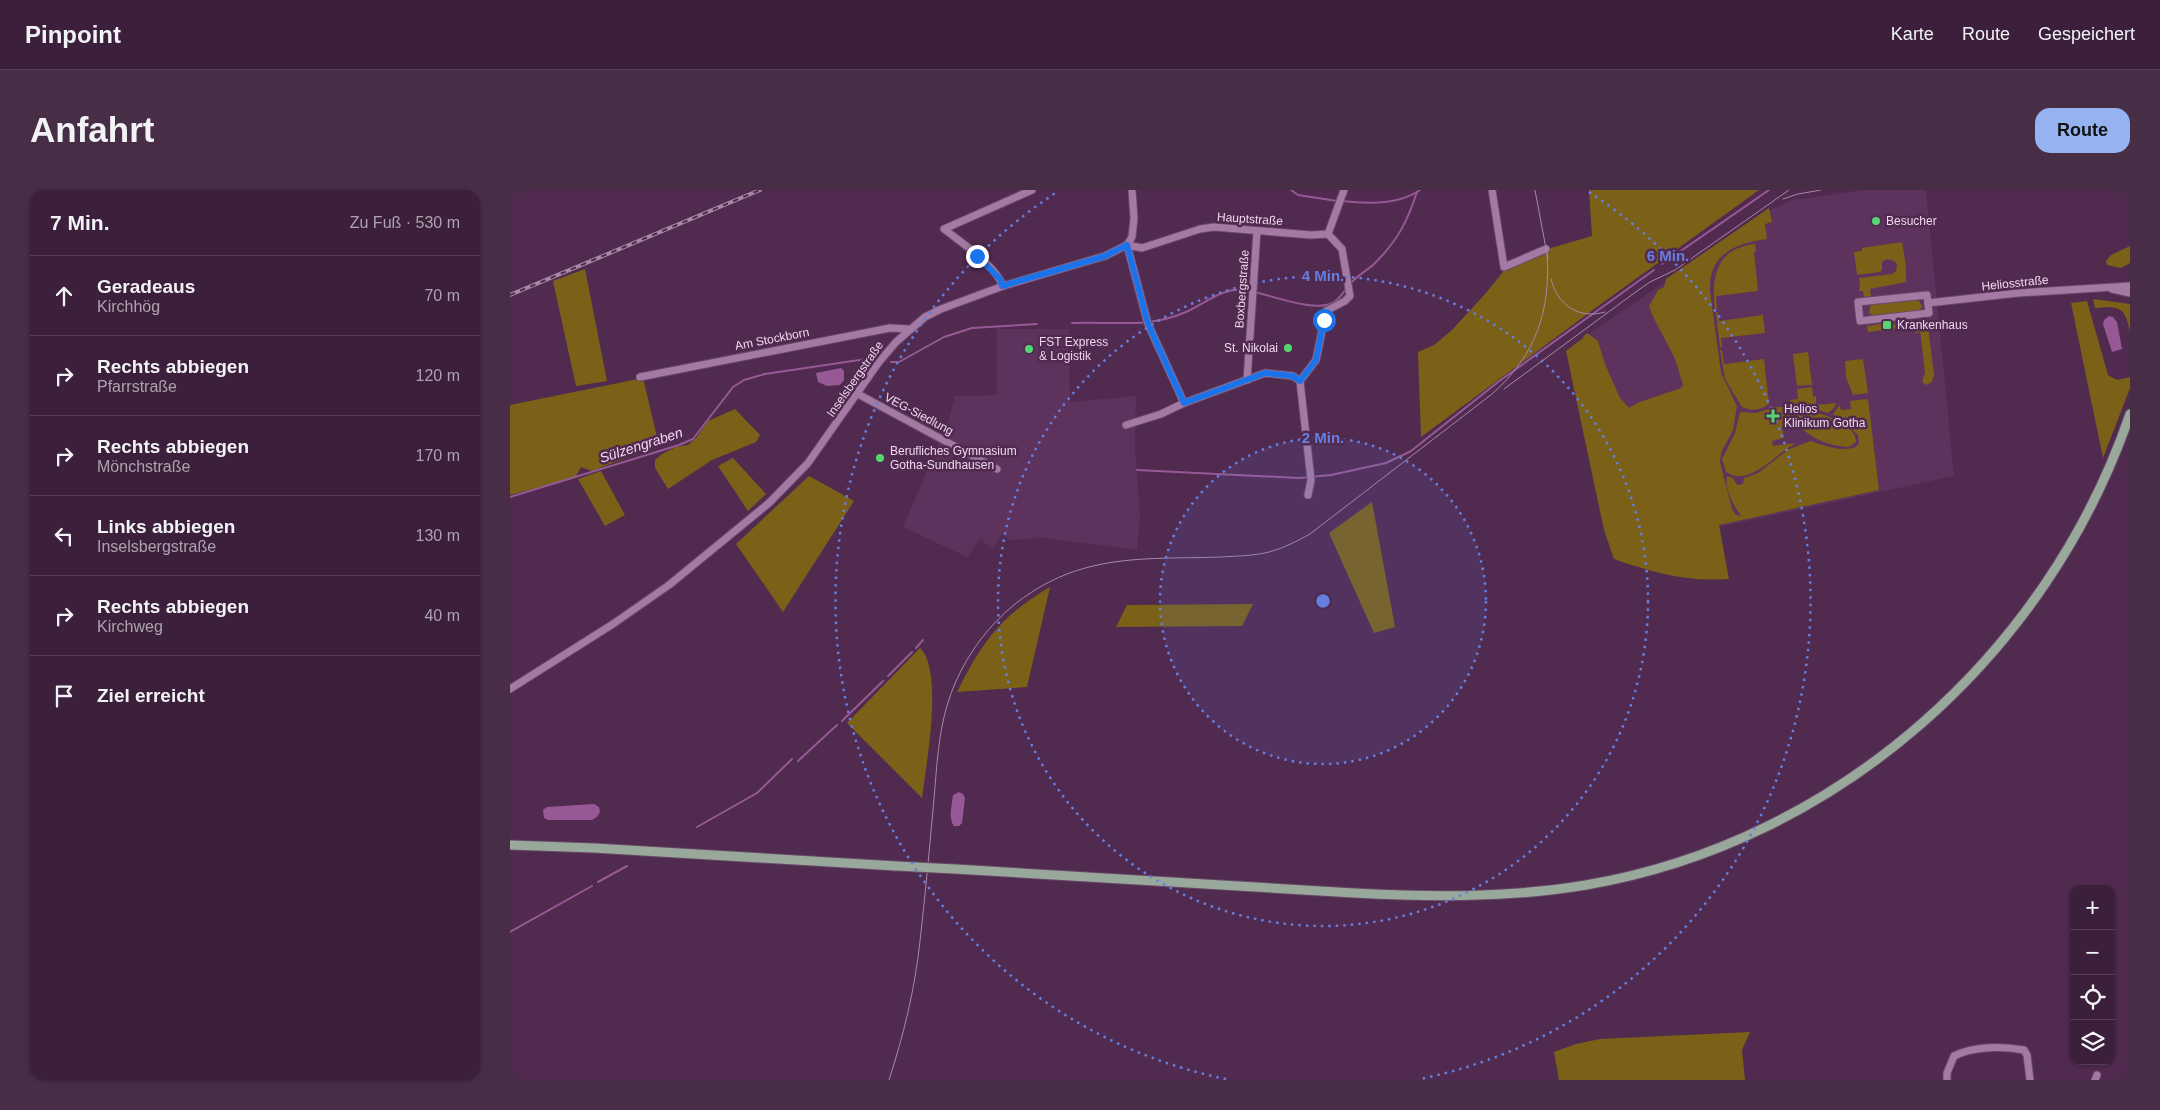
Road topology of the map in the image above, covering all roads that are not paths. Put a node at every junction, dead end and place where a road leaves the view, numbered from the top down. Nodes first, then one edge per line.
1 (1132, 190) edge
2 (1344, 190) edge
3 (1492, 190) edge
4 (1027, 191) edge
5 (1257, 231) junction
6 (1328, 234) junction
7 (1127, 245) junction
8 (1546, 249) dead end
9 (1002, 286) junction
10 (2130, 286) edge
11 (2104, 288) junction
12 (2130, 292) edge
13 (1928, 303) junction
14 (909, 329) junction
15 (640, 377) dead end
16 (1247, 380) junction
17 (1300, 381) junction
18 (858, 394) junction
19 (1184, 403) junction
20 (2130, 414) edge
21 (1126, 426) dead end
22 (997, 468) dead end
23 (1308, 495) dead end
24 (510, 689) edge
25 (510, 845) edge
26 (1947, 1080) edge
27 (2030, 1080) edge

1 - 7 street
2 - 6 street
3 - 8 street
4 - 9 street
5 - 6 street, Hauptstraße
5 - 7 street, Hauptstraße
5 - 16 street, Boxbergstraße
6 - 17 street
7 - 9 street, Inselsbergstraße
7 - 19 street
9 - 14 street, Inselsbergstraße
10 - 11 street
11 - 12 street
11 - 13 street, Heliosstraße
13 - 13 street
14 - 15 street, Am Stockborn
14 - 18 street, Inselsbergstraße
16 - 17 street
16 - 19 street
17 - 23 street
18 - 22 street, VEG-Siedlung
18 - 24 street, Inselsbergstraße
19 - 21 street
20 - 25 main road, bridge
26 - 27 street

